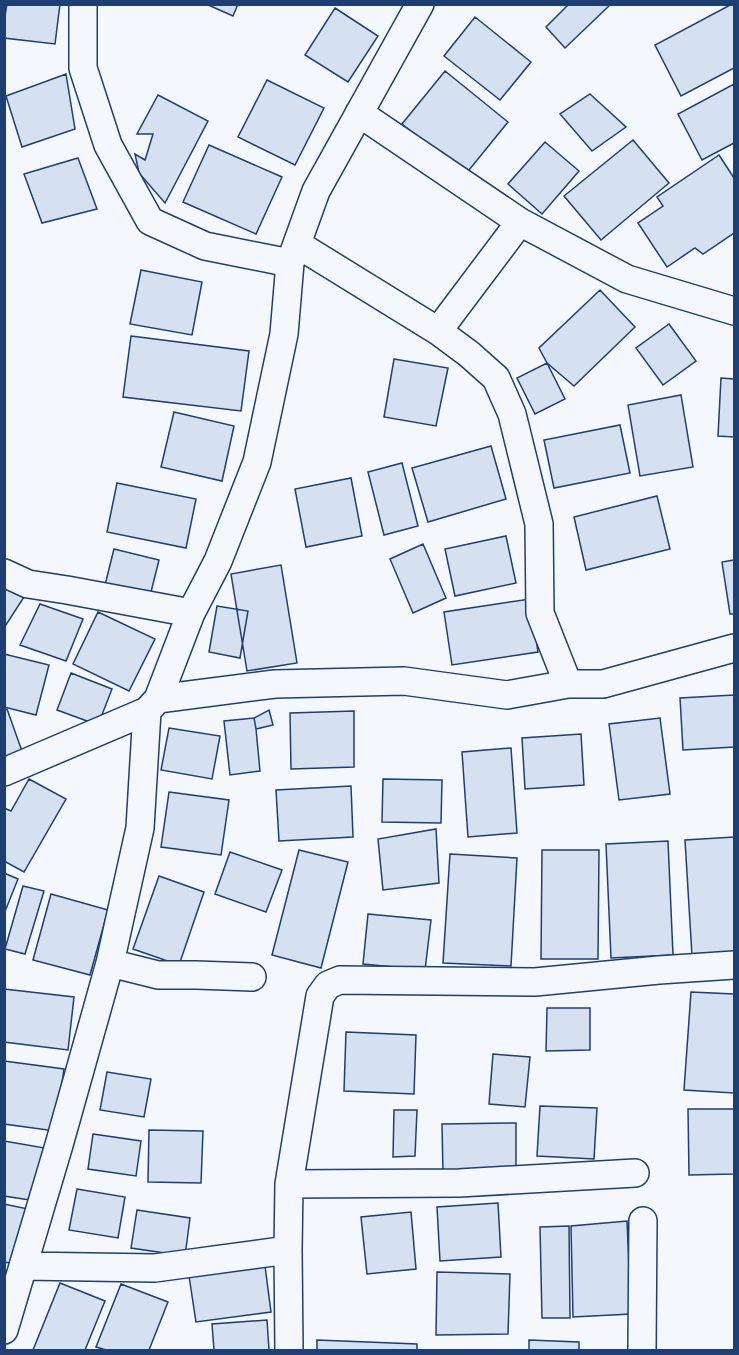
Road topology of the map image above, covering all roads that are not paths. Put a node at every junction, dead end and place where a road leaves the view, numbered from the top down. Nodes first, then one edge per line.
1 (83, 4) edge
2 (420, 4) edge
3 (359, 113) junction
4 (520, 222) junction
5 (293, 254) junction
6 (735, 311) edge
7 (438, 331) junction
8 (4, 573) edge
9 (191, 613) junction
10 (735, 648) edge
11 (568, 684) junction
12 (152, 705) junction
13 (4, 772) edge
14 (110, 963) junction
15 (735, 965) edge
16 (252, 977) dead end
17 (635, 1173) dead end
18 (289, 1184) junction
19 (643, 1221) dead end
20 (288, 1250) junction
21 (23, 1266) junction
22 (4, 1330) edge
23 (289, 1350) edge
24 (642, 1350) edge

1 - 5 street
2 - 3 street
3 - 4 street
3 - 5 street
4 - 6 street
4 - 7 street
5 - 7 street
5 - 9 street
7 - 11 street
8 - 9 street
9 - 12 street
10 - 11 street
11 - 12 street
12 - 13 street
12 - 14 street
14 - 16 street
14 - 21 street
15 - 18 street
17 - 18 street
18 - 20 street
19 - 24 street
20 - 21 street
20 - 23 street
21 - 22 street

